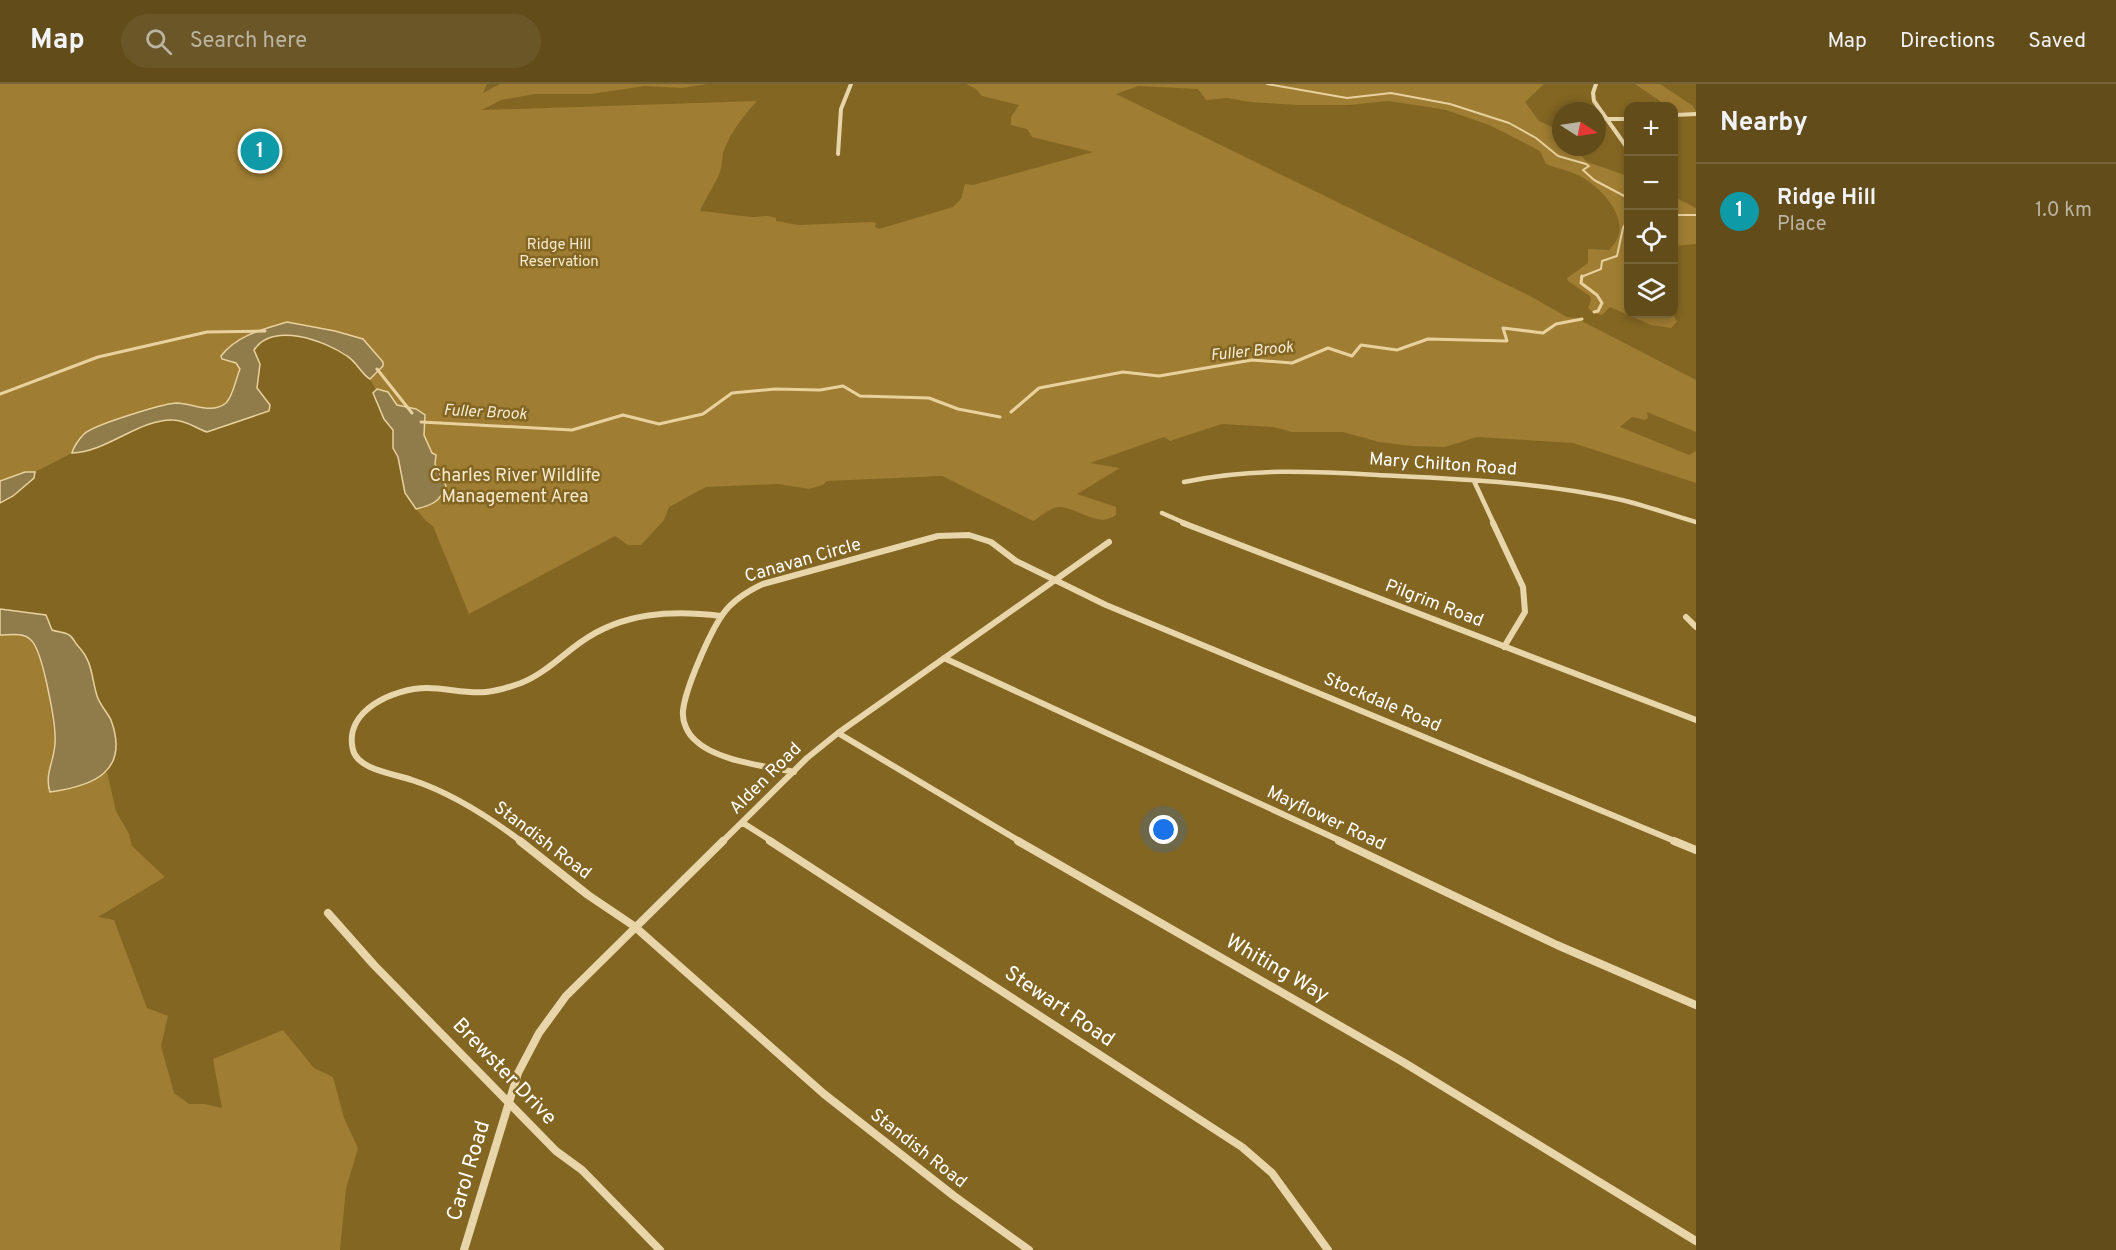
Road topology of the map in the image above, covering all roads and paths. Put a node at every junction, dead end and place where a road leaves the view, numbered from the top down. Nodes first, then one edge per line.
1 (851, 84) edge
2 (1596, 84) edge
3 (1596, 102) edge
4 (1696, 114) edge
5 (1678, 115) edge
6 (1606, 119) joint
7 (1624, 119) edge
8 (1624, 142) edge
9 (838, 154) dead end
10 (1474, 481) junction
11 (1184, 482) dead end
12 (1162, 513) dead end
13 (1696, 522) edge
14 (1109, 542) dead end
15 (1057, 580) junction
16 (721, 616) junction
17 (1686, 616) dead end
18 (1696, 627) edge
19 (1504, 647) junction
20 (944, 658) junction
21 (1696, 720) edge
22 (838, 733) junction
23 (794, 772) junction
24 (743, 823) junction
25 (1696, 849) edge
26 (328, 913) dead end
27 (634, 926) junction
28 (1696, 1005) edge
29 (509, 1102) junction
30 (1696, 1241) edge
31 (464, 1250) edge
32 (660, 1250) edge
33 (1029, 1250) edge
34 (1328, 1250) edge

1 - 9 street
2 - 3 street
4 - 5 street
6 - 7 street
6 - 8 street
10 - 11 street, Mary Chilton Road
10 - 13 street, Mary Chilton Road
10 - 19 street
12 - 19 street, Pilgrim Road
14 - 15 street, Alden Road
15 - 16 street, Canavan Circle
15 - 20 street, Alden Road
15 - 25 street, Stockdale Road
16 - 23 street, Canavan Circle
16 - 27 street, Standish Road
17 - 18 street
19 - 21 street, Pilgrim Road
20 - 22 street, Alden Road
20 - 28 street, Mayflower Road
22 - 23 street, Alden Road
22 - 30 street, Whiting Way
23 - 24 street, Alden Road
24 - 27 street, Alden Road
24 - 34 street, Stewart Road
26 - 29 street, Brewster Drive
27 - 29 street, Alden Road
27 - 33 street, Standish Road
29 - 31 street, Carol Road
29 - 32 street, Brewster Drive

